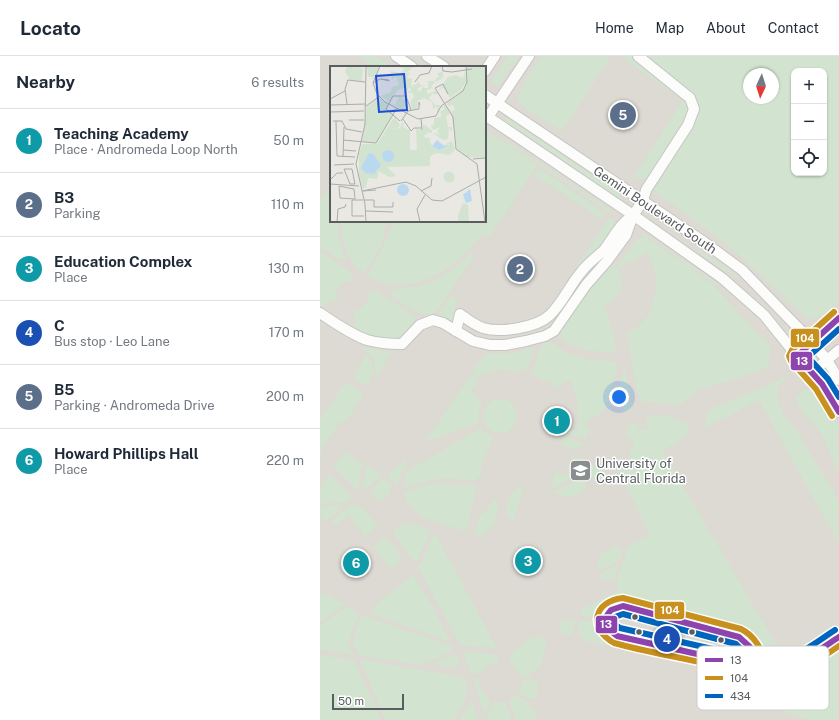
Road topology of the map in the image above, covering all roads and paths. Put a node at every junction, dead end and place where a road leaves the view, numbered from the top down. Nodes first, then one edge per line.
1 (396, 56) edge
2 (427, 56) edge
3 (496, 56) edge
4 (529, 56) edge
5 (638, 56) edge
6 (411, 66) edge
7 (442, 66) edge
8 (486, 70) edge
9 (486, 96) edge
10 (498, 103) junction
11 (487, 116) edge
12 (643, 201) junction
13 (633, 215) junction
14 (320, 314) edge
15 (839, 318) edge
16 (456, 332) junction
17 (812, 342) junction
18 (839, 350) edge
19 (796, 356) junction
20 (827, 360) junction
21 (811, 372) junction
22 (839, 380) edge
23 (839, 412) edge
24 (839, 637) edge
25 (750, 646) edge
26 (824, 646) edge
27 (697, 655) edge

1 - 6 street
2 - 7 street
3 - 8 street
4 - 10 street
5 - 12 street
9 - 10 street, Gemini Boulevard South
10 - 11 street
10 - 12 street, Gemini Boulevard South
11 - 13 street, Gemini Boulevard South
12 - 13 street
12 - 17 street, Gemini Boulevard South
13 - 16 street
13 - 16 street
13 - 19 street, Gemini Boulevard South
14 - 16 street
15 - 17 street
17 - 19 street
17 - 20 street, Gemini Boulevard South
18 - 20 street
19 - 21 street, Gemini Boulevard South
20 - 21 street
20 - 22 street, Gemini Boulevard South
21 - 23 street, Gemini Boulevard South
24 - 26 street
25 - 27 street

